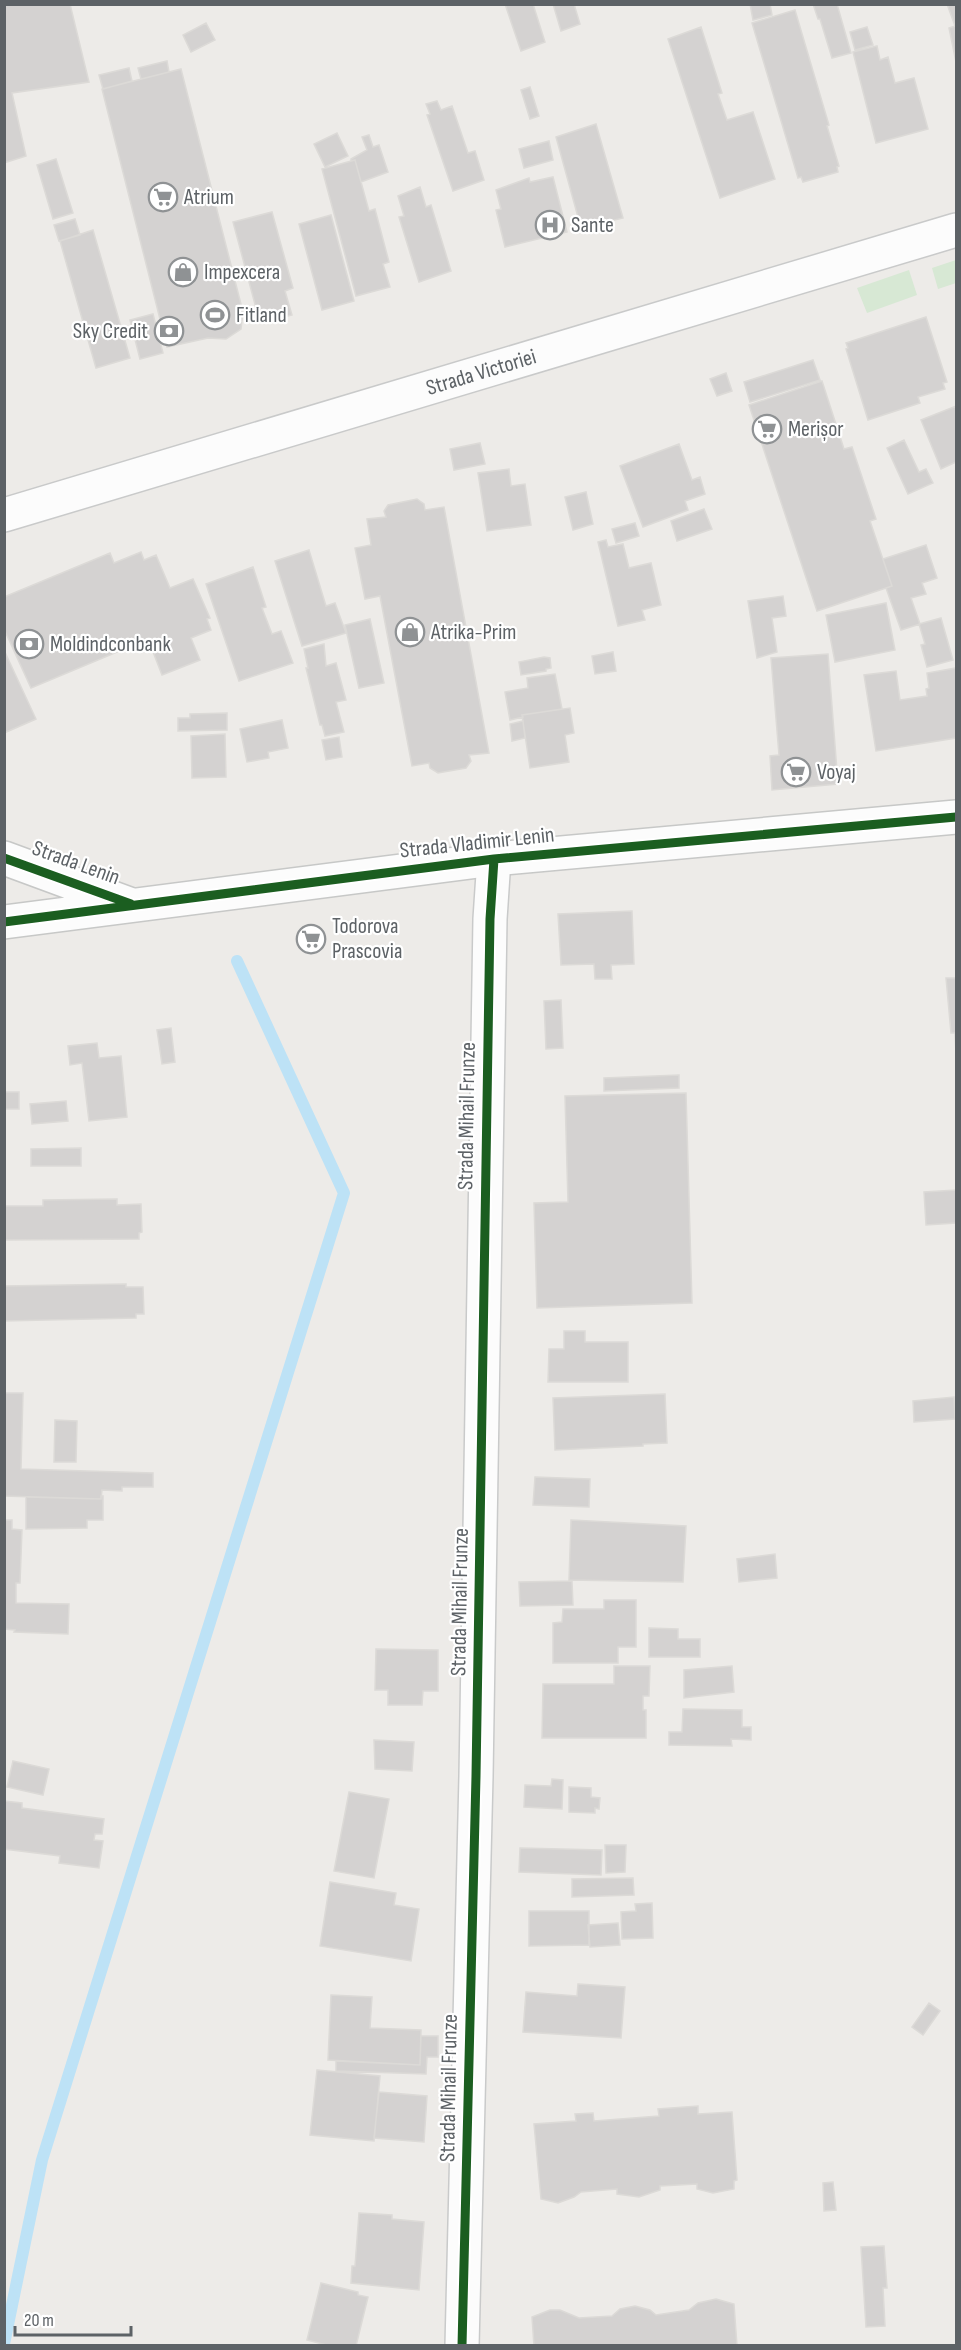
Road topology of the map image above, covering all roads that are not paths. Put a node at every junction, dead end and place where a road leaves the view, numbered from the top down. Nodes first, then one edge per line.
1 (957, 230) edge
2 (4, 515) edge
3 (957, 817) edge
4 (4, 858) edge
5 (494, 859) junction
6 (134, 905) junction
7 (4, 922) edge
8 (462, 2346) edge

1 - 2 street, Strada Victoriei
3 - 5 street, Strada Vladimir Lenin
4 - 6 street, Strada Lenin
5 - 6 street, Strada Vladimir Lenin
5 - 8 street, Strada Mihail Frunze
6 - 7 street, Strada Vladimir Lenin

